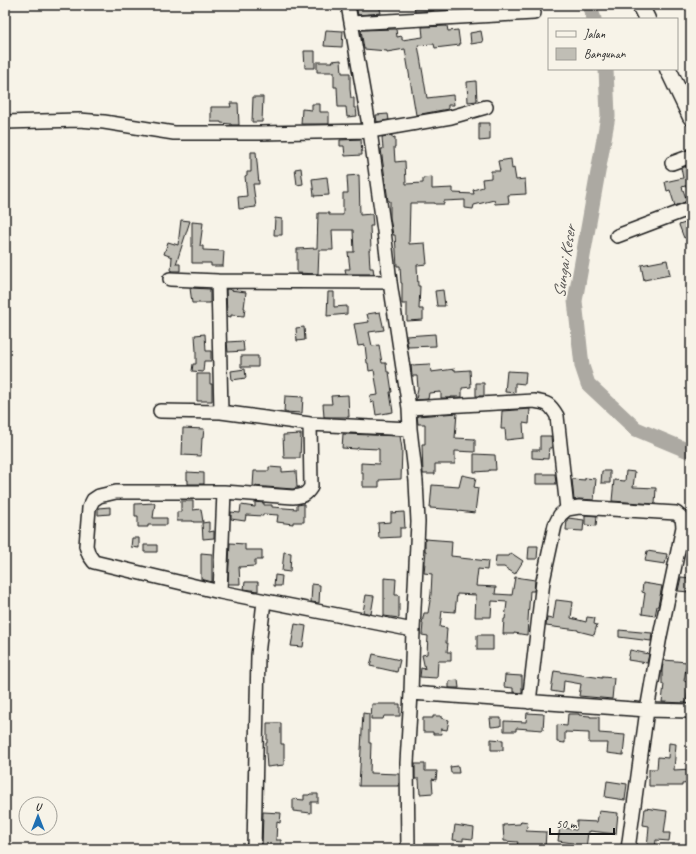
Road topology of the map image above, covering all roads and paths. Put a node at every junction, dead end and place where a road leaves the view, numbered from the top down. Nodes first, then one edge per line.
1 (348, 5) edge
2 (640, 5) edge
3 (534, 13) dead end
4 (646, 18) edge
5 (351, 23) junction
6 (668, 70) edge
7 (486, 107) dead end
8 (691, 117) edge
9 (5, 122) edge
10 (370, 131) junction
11 (691, 156) edge
12 (672, 163) dead end
13 (691, 208) edge
14 (617, 236) dead end
15 (170, 279) dead end
16 (218, 281) junction
17 (390, 282) junction
18 (408, 408) junction
19 (160, 411) dead end
20 (221, 412) junction
21 (310, 424) junction
22 (410, 429) junction
23 (224, 492) junction
24 (567, 508) junction
25 (220, 592) junction
26 (264, 601) junction
27 (413, 630) junction
28 (411, 693) junction
29 (529, 702) junction
30 (647, 710) junction
31 (691, 711) edge
32 (254, 849) edge
33 (408, 849) edge
34 (628, 849) edge

1 - 5 street
2 - 4 main road
3 - 5 street
5 - 10 street
6 - 8 main road
7 - 10 street
9 - 10 street
10 - 17 street
11 - 12 street
13 - 14 street
15 - 16 street
16 - 17 street
16 - 20 street
17 - 18 street
18 - 22 street
18 - 24 street
19 - 20 street
20 - 21 street
21 - 22 street
21 - 23 street
22 - 27 street
23 - 25 street
23 - 25 street
24 - 29 street
24 - 30 street
25 - 26 street
26 - 27 street
26 - 32 street
27 - 28 street
28 - 29 street
28 - 33 street
29 - 30 street
30 - 31 street
30 - 34 street

